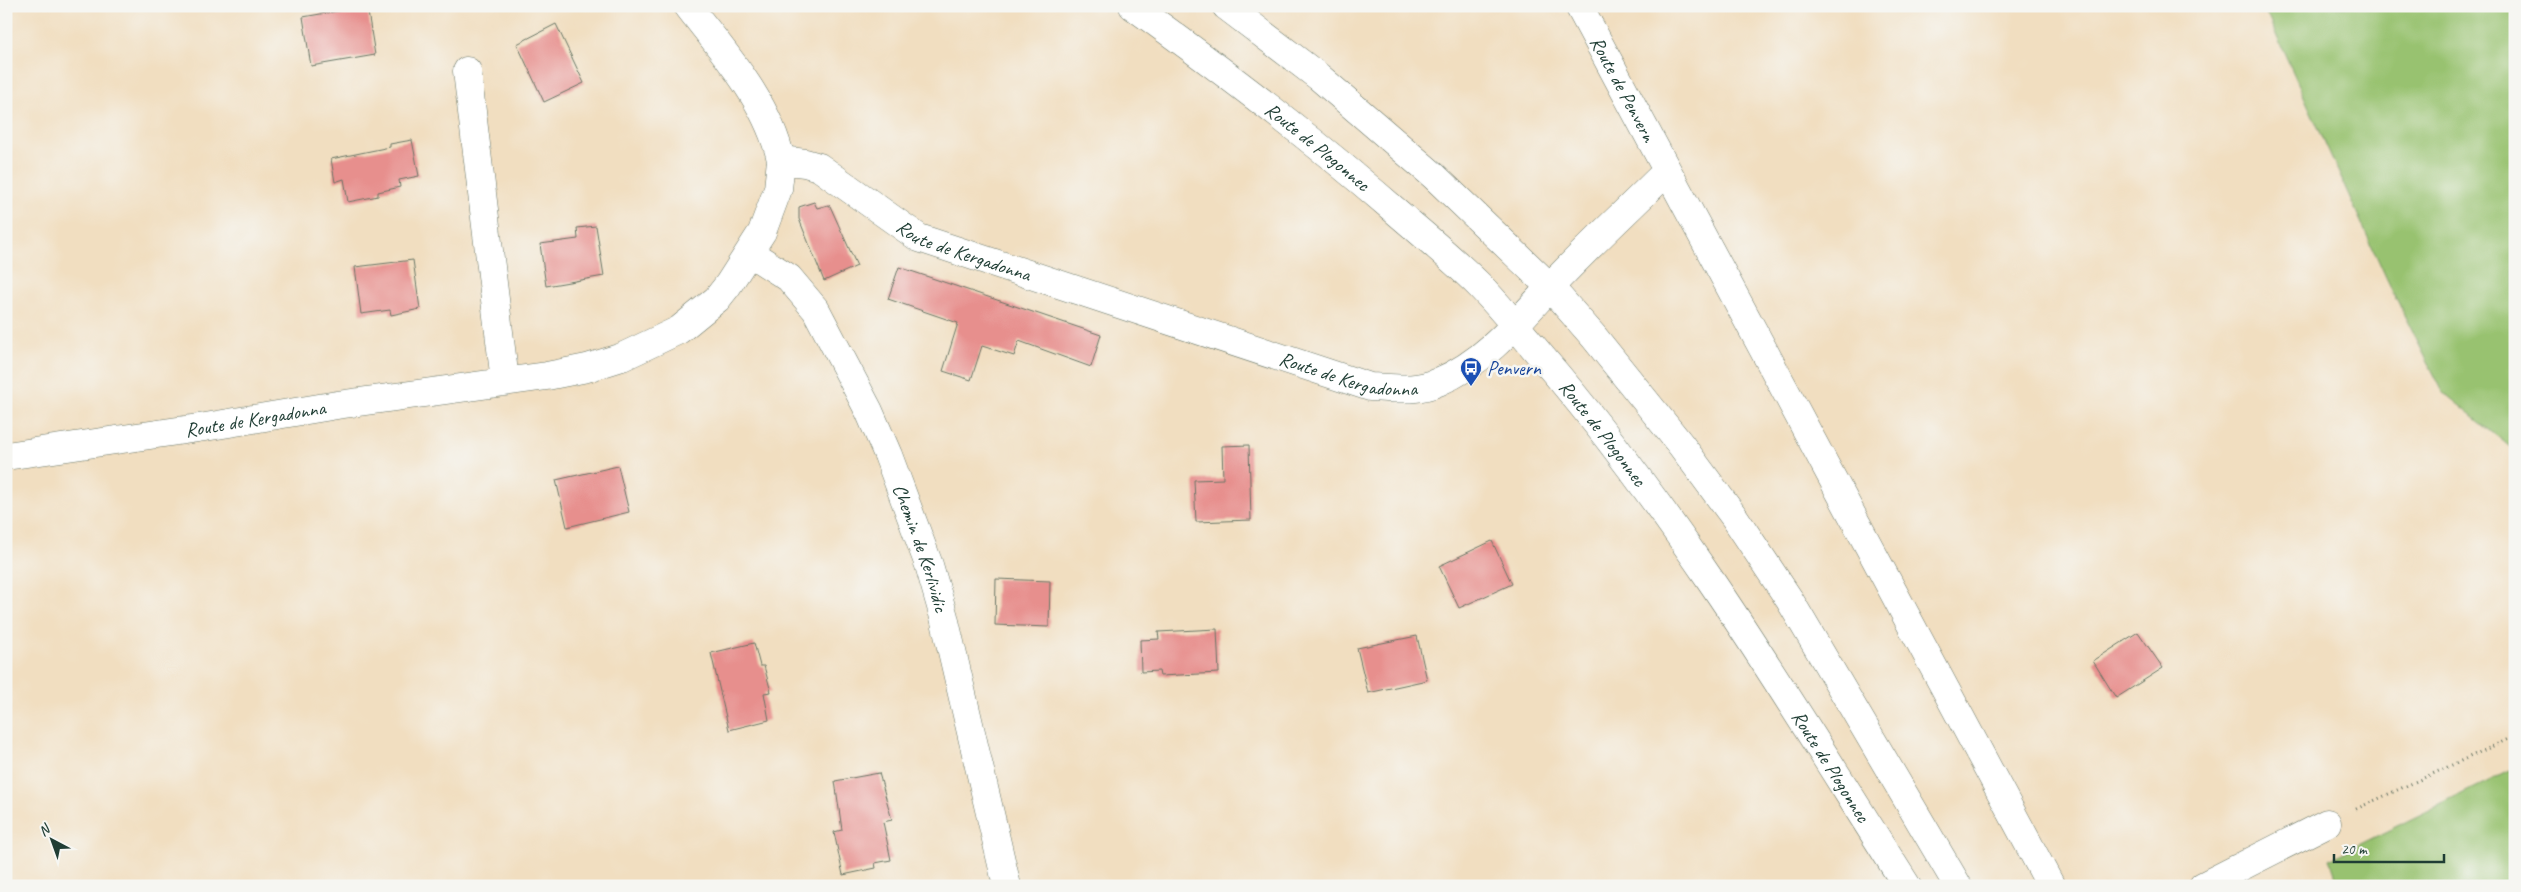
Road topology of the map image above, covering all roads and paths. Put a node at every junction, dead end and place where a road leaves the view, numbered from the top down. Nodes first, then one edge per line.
1 (688, 6) edge
2 (1133, 6) edge
3 (1226, 6) edge
4 (1579, 6) edge
5 (467, 71) dead end
6 (781, 160) junction
7 (1666, 172) junction
8 (750, 253) junction
9 (1550, 287) junction
10 (1516, 326) junction
11 (505, 381) junction
12 (6, 456) edge
13 (2515, 736) edge
14 (2327, 823) joint
15 (1007, 886) edge
16 (1907, 886) edge
17 (1958, 886) edge
18 (2051, 886) edge
19 (2202, 886) edge

1 - 6 street
2 - 10 street, Route de Plogonnec
3 - 9 street
4 - 7 street, Route de Penvern
5 - 11 street
6 - 8 street, Route de Kergadonna
6 - 10 street, Route de Kergadonna
7 - 9 street
7 - 18 street
8 - 11 street, Route de Kergadonna
8 - 15 street, Chemin de Kerlividic
9 - 10 street, Route de Kergadonna
9 - 17 street
10 - 16 street, Route de Plogonnec
11 - 12 street, Route de Kergadonna
13 - 14 path
14 - 19 street

